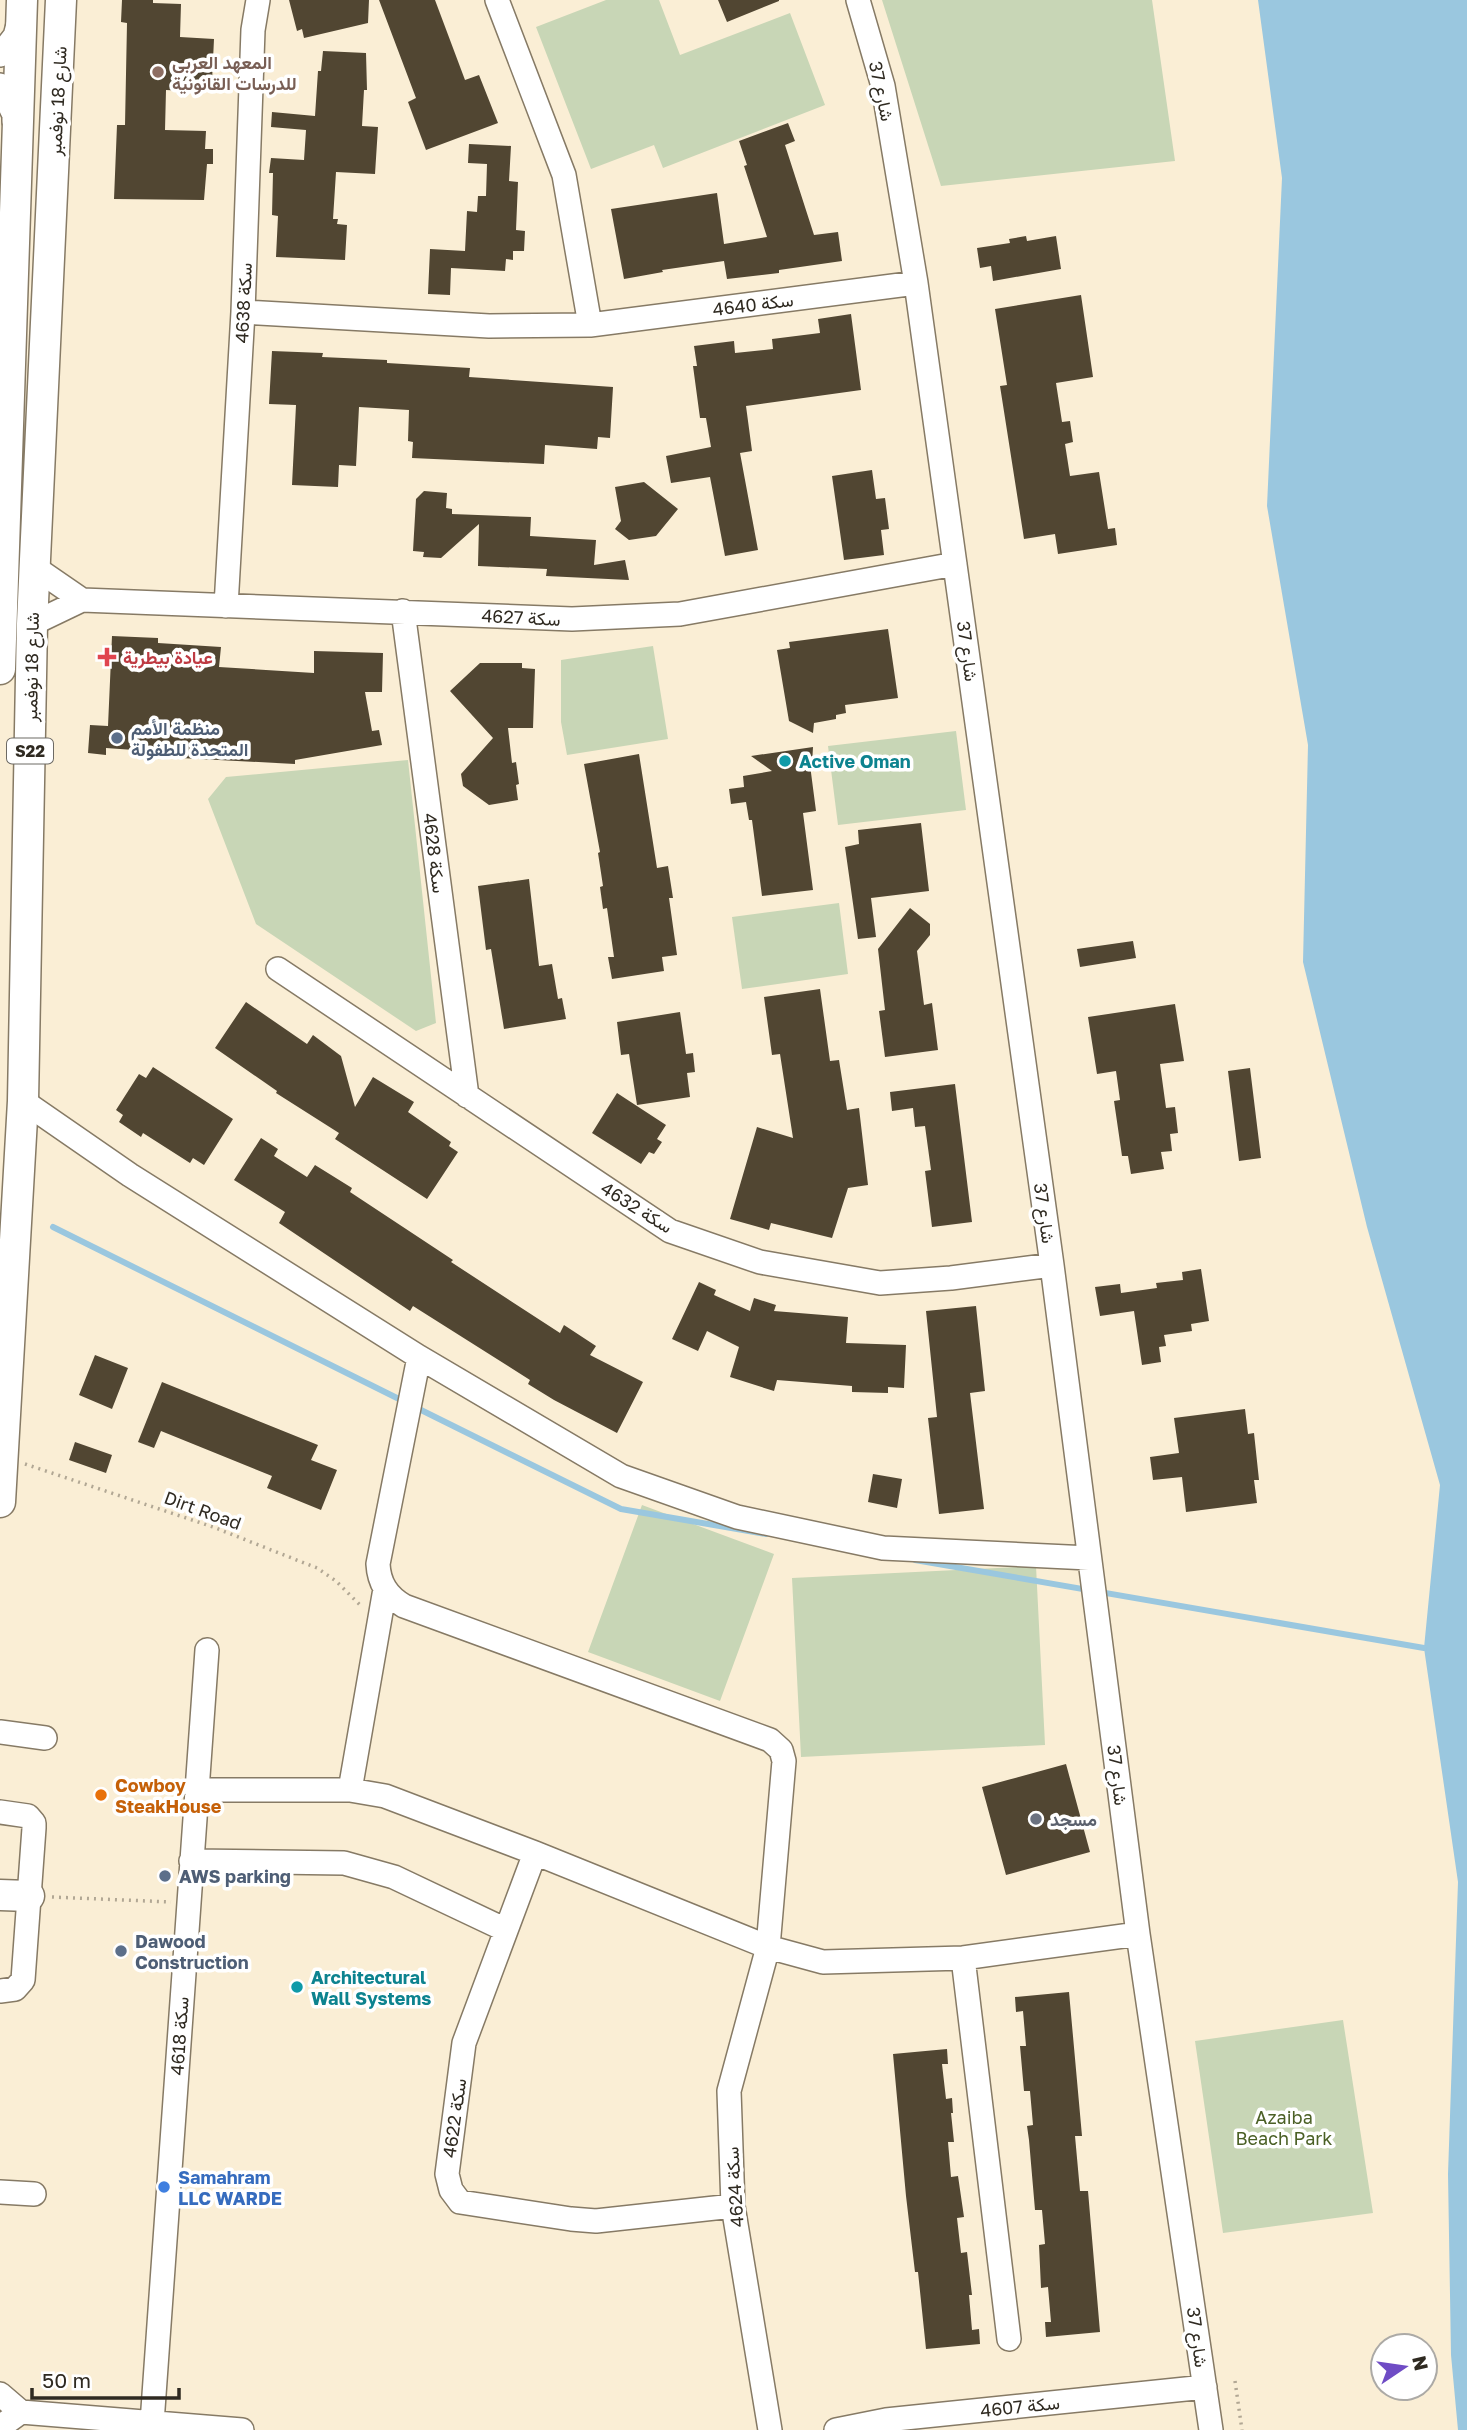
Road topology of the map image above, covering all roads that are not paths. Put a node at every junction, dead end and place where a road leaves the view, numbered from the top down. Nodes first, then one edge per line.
1 (61, 0) edge
2 (258, 0) edge
3 (497, 0) edge
4 (858, 0) edge
5 (22, 5) edge
6 (0, 55) edge
7 (0, 85) edge
8 (16, 162) junction
9 (7, 201) edge
10 (916, 283) junction
11 (243, 312) junction
12 (590, 325) junction
13 (956, 564) junction
14 (34, 567) junction
15 (82, 600) junction
16 (226, 606) junction
17 (404, 611) junction
18 (32, 624) junction
19 (0, 669) edge
20 (278, 969) dead end
21 (467, 1096) junction
22 (23, 1101) junction
23 (1052, 1265) junction
24 (419, 1357) junction
25 (0, 1502) edge
26 (1089, 1558) junction
27 (384, 1589) junction
28 (207, 1650) dead end
29 (0, 1732) edge
30 (44, 1738) dead end
31 (196, 1790) junction
32 (350, 1790) junction
33 (0, 1812) edge
34 (535, 1853) junction
35 (191, 1861) junction
36 (15, 1895) edge
37 (506, 1930) junction
38 (1138, 1934) junction
39 (768, 1947) junction
40 (963, 1958) junction
41 (0, 1992) edge
42 (0, 2192) edge
43 (34, 2194) dead end
44 (733, 2206) junction
45 (1009, 2339) dead end
46 (1205, 2387) junction
47 (0, 2393) edge
48 (22, 2412) junction
49 (152, 2423) junction
50 (887, 2425) edge
51 (0, 2427) edge
52 (242, 2430) edge
53 (770, 2430) edge
54 (836, 2430) edge
55 (1211, 2430) edge

1 - 14 main road, شارع 18 نوفمبر / S22
2 - 11 street, سكة 4638
3 - 12 street
4 - 10 street, شارع 37
5 - 6 street
5 - 8 main road, شارع 18 نوفمبر
7 - 8 street
8 - 9 main road, شارع 18 نوفمبر
9 - 19 main road, شارع 18 نوفمبر
10 - 12 street, سكة 4640
10 - 13 street, شارع 37
11 - 12 street, سكة 4640
11 - 16 street, سكة 4638
13 - 17 street, سكة 4627
13 - 23 street, شارع 37
14 - 15 street
14 - 18 main road, شارع 18 نوفمبر / S22
15 - 16 street, سكة 4627
15 - 18 street, سكة 4627
16 - 17 street, سكة 4627
17 - 21 street, سكة 4628
18 - 22 main road, شارع 18 نوفمبر / S22
20 - 21 street, سكة 4632
21 - 23 street, سكة 4632
22 - 24 street
22 - 25 main road, شارع 18 نوفمبر / S22
23 - 26 street, شارع 37
24 - 26 street
24 - 27 street
26 - 38 street, شارع 37
27 - 32 street
27 - 39 street, سكة 4624
28 - 31 street, سكة 4618
29 - 30 street
31 - 32 street
31 - 35 street, سكة 4618
32 - 34 street
33 - 36 street
34 - 37 street, سكة 4622
34 - 39 street
35 - 37 street
35 - 49 street, سكة 4618
36 - 41 street
37 - 44 street, سكة 4622
38 - 40 street
38 - 46 street, شارع 37
39 - 40 street
39 - 44 street, سكة 4624
40 - 45 street
42 - 43 street
44 - 53 street, سكة 4624
46 - 50 street, سكة 4607
46 - 55 street, شارع 37
47 - 48 street
48 - 49 street
48 - 51 street
49 - 52 street
50 - 54 street, سكة 4607

